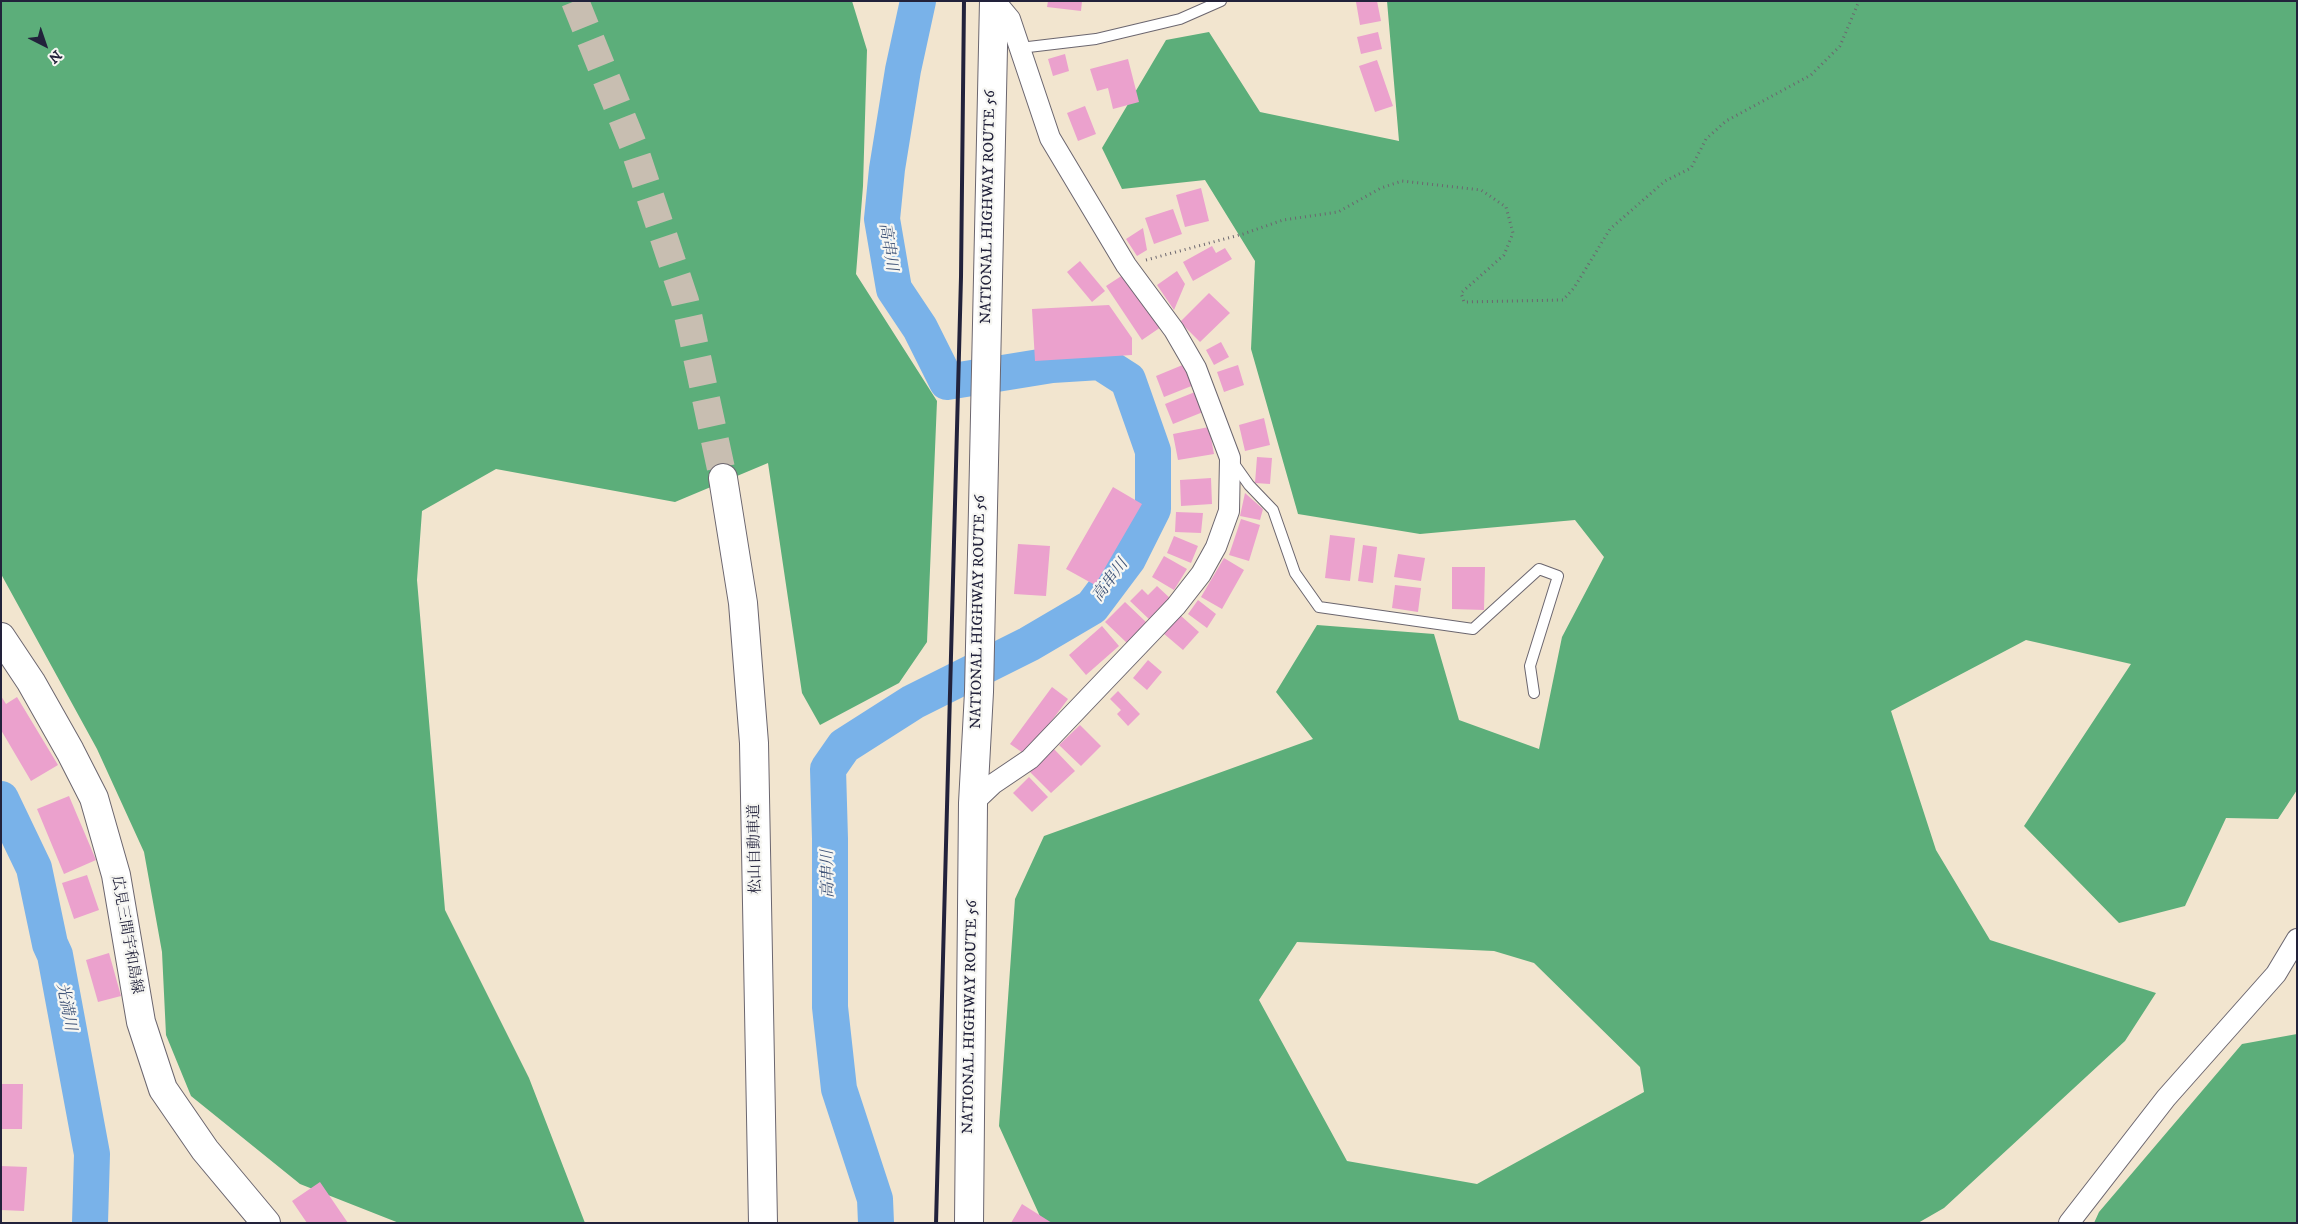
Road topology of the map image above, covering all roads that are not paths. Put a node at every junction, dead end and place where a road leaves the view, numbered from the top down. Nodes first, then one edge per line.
1 (995, 1) edge
2 (1221, 1) edge
3 (1020, 48) junction
4 (1230, 458) junction
5 (723, 478) tunnel mouth
6 (1, 637) edge
7 (1534, 693) dead end
8 (973, 803) junction
9 (2297, 939) edge
10 (971, 1219) edge
11 (266, 1223) edge
12 (763, 1223) edge
13 (2069, 1223) edge

1 - 3 street
1 - 8 main road, NATIONAL HIGHWAY ROUTE 56
2 - 3 lane
3 - 4 street
4 - 7 lane
4 - 8 street
5 - 12 main road, 松山自動車道
6 - 11 main road, 広見三間宇和島線
8 - 10 main road, NATIONAL HIGHWAY ROUTE 56
9 - 13 street

